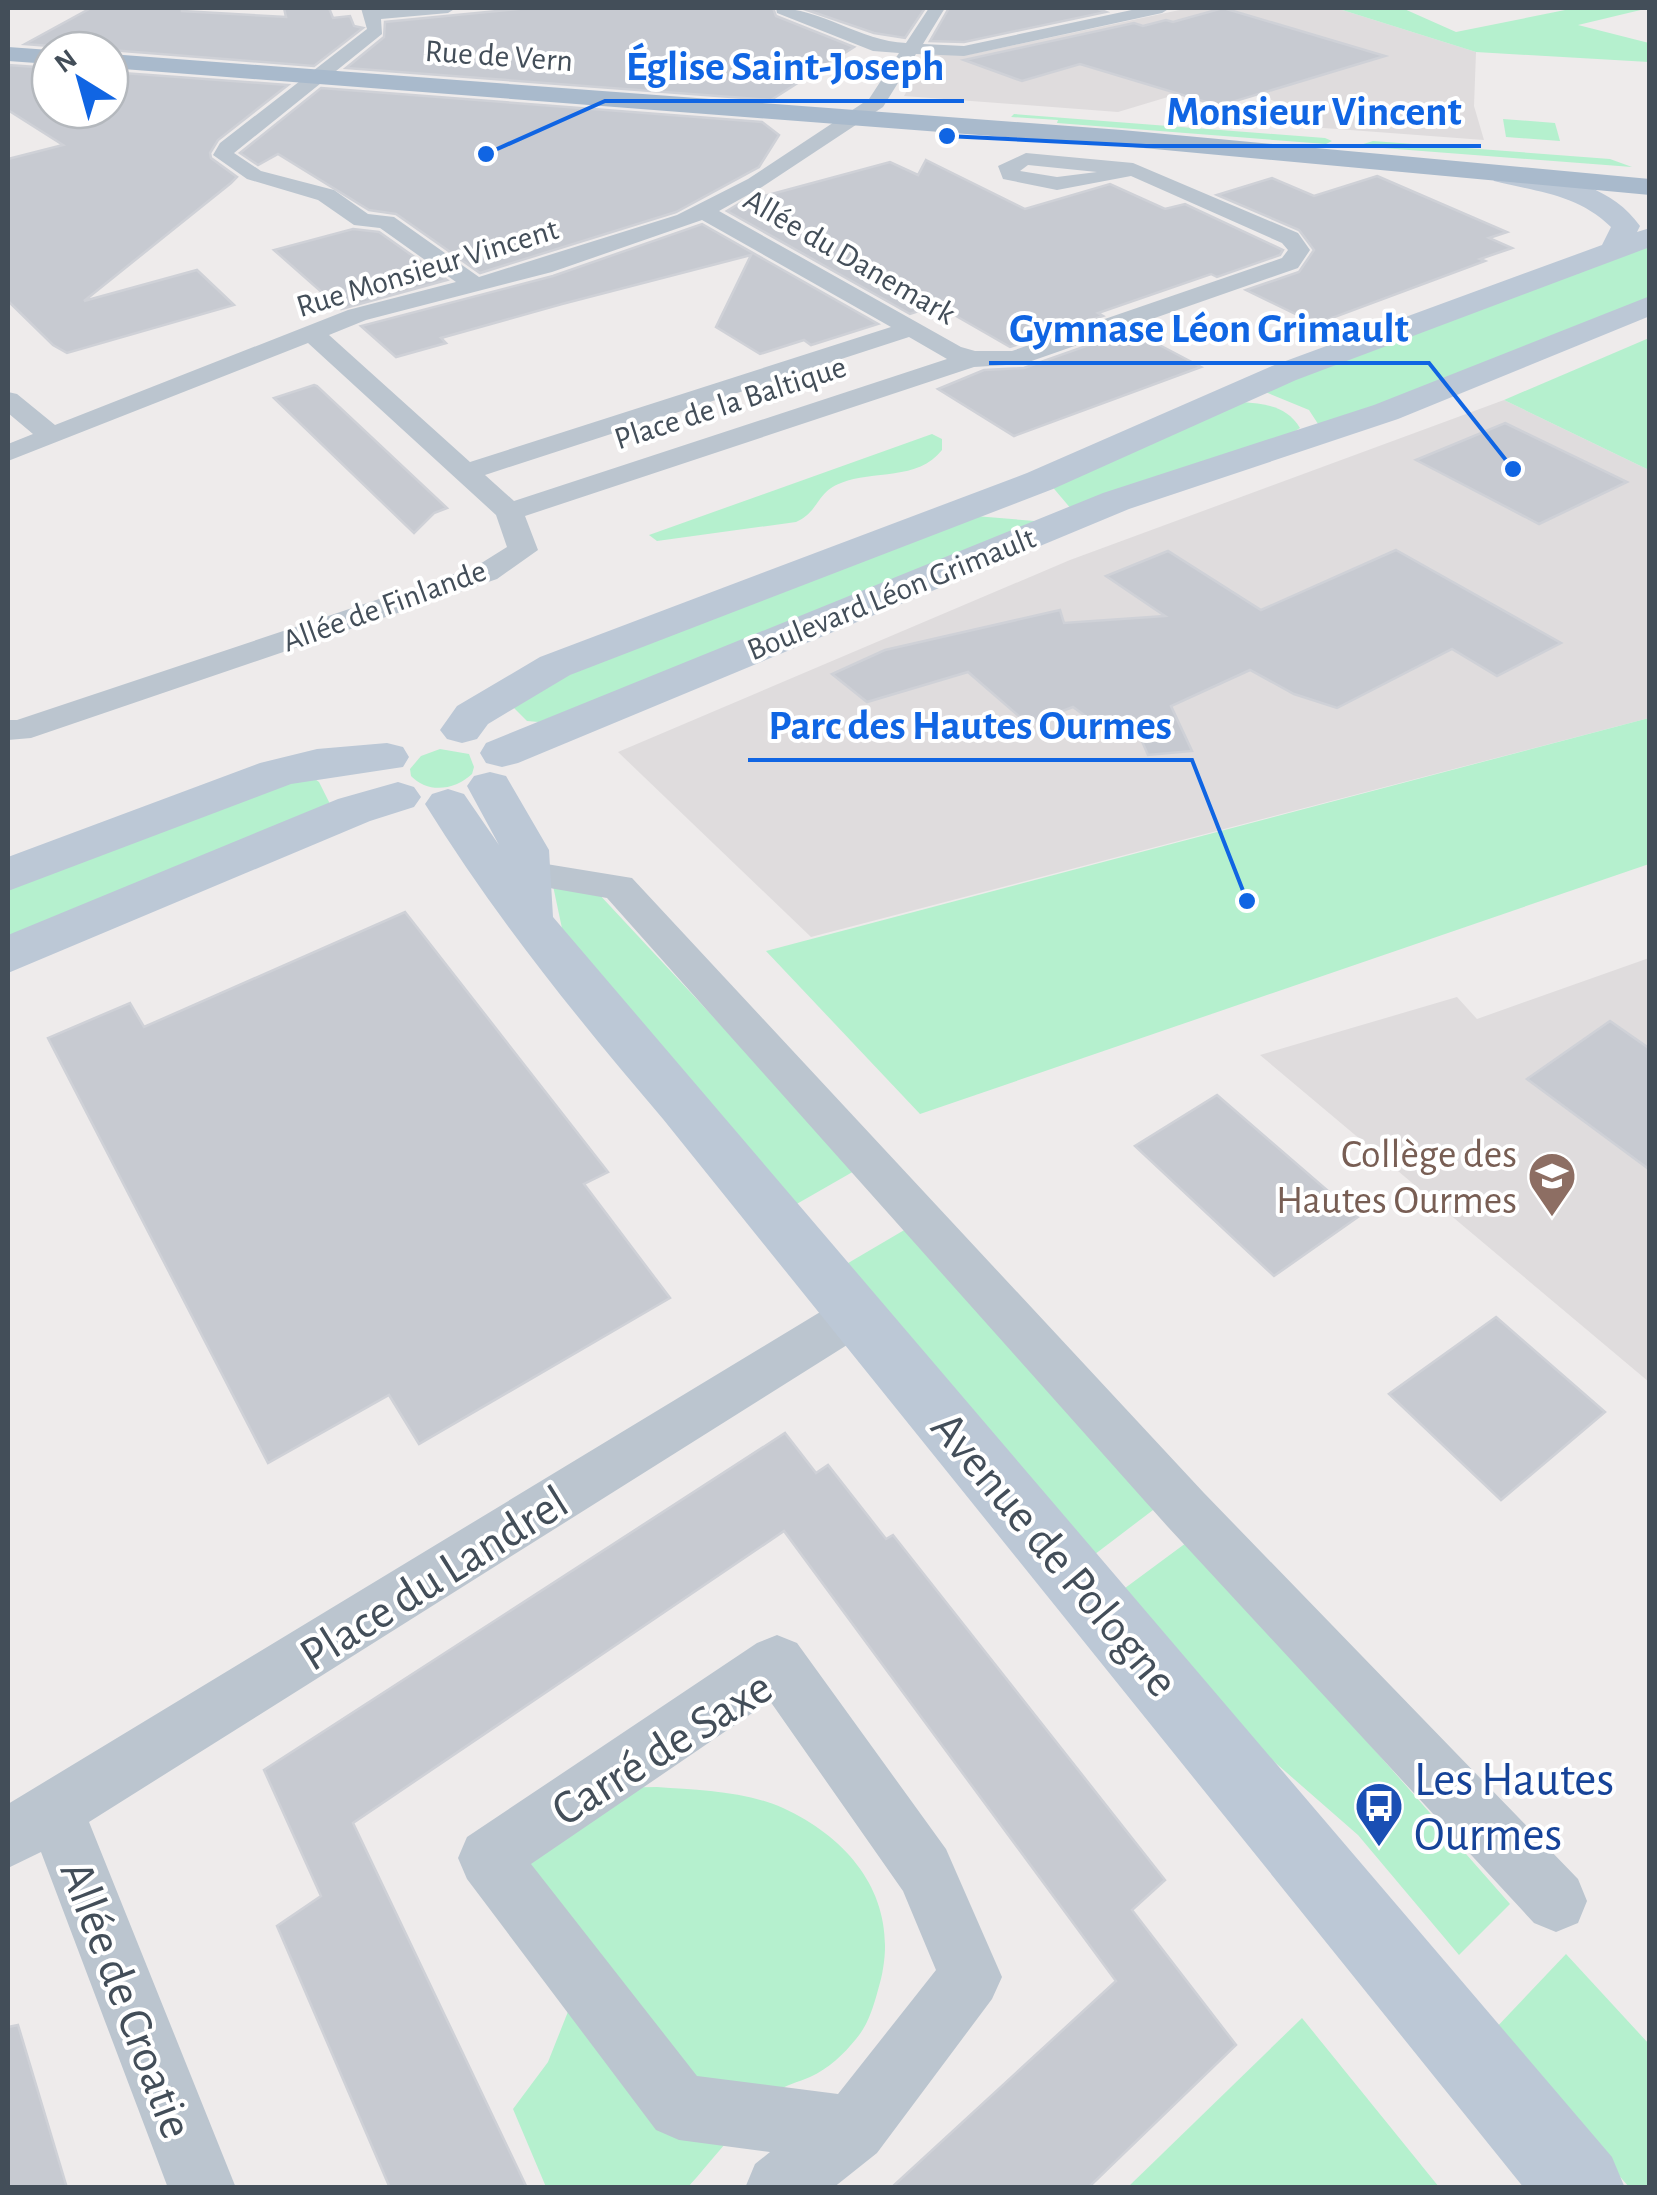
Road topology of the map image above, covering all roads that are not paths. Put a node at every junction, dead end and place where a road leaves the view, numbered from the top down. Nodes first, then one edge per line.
1 (448, 8) edge
2 (936, 8) edge
3 (1162, 8) edge
4 (783, 9) edge
5 (372, 11) edge
6 (913, 50) junction
7 (130, 62) edge
8 (318, 76) junction
9 (852, 117) junction
10 (1122, 138) junction
11 (1134, 169) junction
12 (1650, 174) edge
13 (1504, 175) junction
14 (1650, 187) edge
15 (699, 212) junction
16 (1650, 238) edge
17 (1612, 252) junction
18 (474, 284) junction
19 (1650, 305) edge
20 (912, 328) junction
21 (312, 333) junction
22 (972, 359) junction
23 (8, 400) edge
24 (1216, 401) junction
25 (52, 436) junction
26 (1284, 444) junction
27 (8, 453) edge
28 (465, 473) junction
29 (509, 512) junction
30 (8, 730) edge
31 (462, 730) junction
32 (392, 777) junction
33 (480, 781) junction
34 (8, 875) edge
35 (528, 898) junction
36 (8, 954) edge
37 (858, 1314) junction
38 (31, 1825) edge
39 (1556, 1901) dead end
40 (853, 2128) junction
41 (202, 2188) edge
42 (780, 2188) edge
43 (1581, 2188) edge

1 - 5 street
2 - 6 street, Rue Monsieur Vincent
3 - 6 street
4 - 6 street
5 - 8 street
6 - 9 street, Rue Monsieur Vincent
7 - 8 main road, Rue de Vern
8 - 9 main road, Rue de Vern
8 - 18 street
9 - 10 main road, Rue de Vern
9 - 15 street, Rue Monsieur Vincent
10 - 12 main road, Rue de Vern
10 - 13 main road, Rue de Vern
11 - 11 street, Allée du Danemark
11 - 22 street, Allée du Danemark
13 - 14 main road, Rue de Vern
13 - 17 main road
15 - 18 street, Rue Monsieur Vincent
15 - 20 street, Allée du Danemark
16 - 17 main road, Boulevard Léon Grimault
17 - 24 main road, Boulevard Léon Grimault
18 - 21 street, Rue Monsieur Vincent
19 - 26 main road, Boulevard Léon Grimault
20 - 22 street, Allée du Danemark
20 - 28 street, Place de la Baltique
21 - 25 street, Rue Monsieur Vincent
21 - 28 street, Allée de Finlande
22 - 29 street, Place de la Baltique
23 - 25 street
24 - 26 main road, Boulevard Léon Grimault
24 - 31 main road, Boulevard Léon Grimault
25 - 27 street, Rue Monsieur Vincent
26 - 33 main road, Boulevard Léon Grimault
28 - 29 street, Allée de Finlande
29 - 30 street, Allée de Finlande
31 - 32 main road
31 - 33 main road
32 - 33 main road
32 - 34 main road
32 - 36 main road
33 - 35 main road, Avenue de Pologne
35 - 37 main road, Avenue de Pologne
35 - 39 street
37 - 38 street, Place du Landrel
37 - 43 main road, Avenue de Pologne
38 - 41 street, Allée de Croatie
40 - 40 street, Carré de Saxe
40 - 42 street, Carré de Saxe

